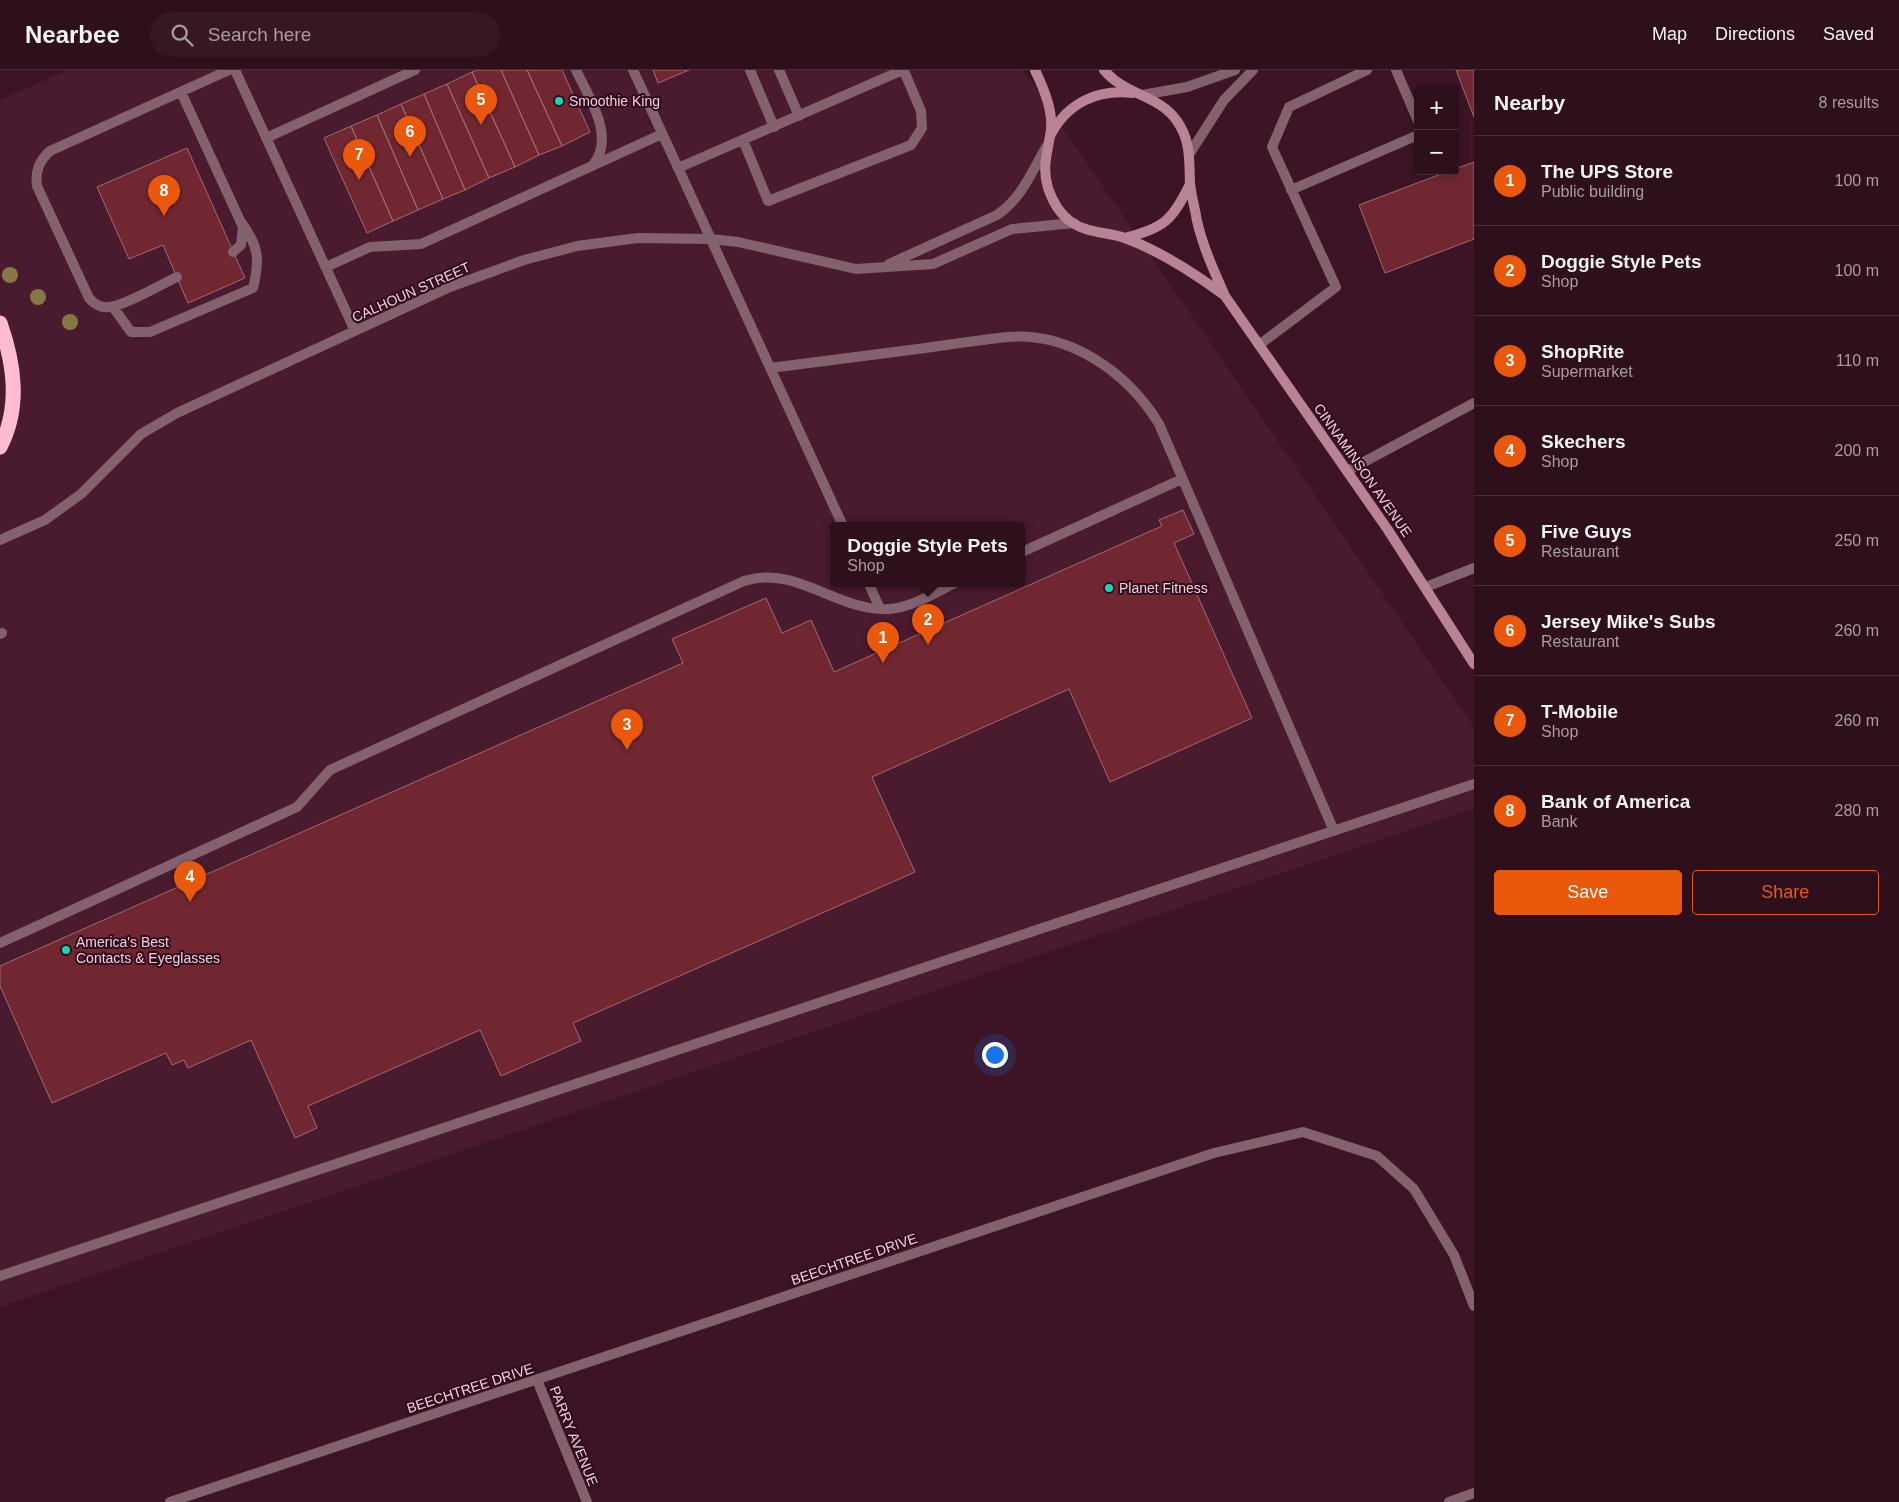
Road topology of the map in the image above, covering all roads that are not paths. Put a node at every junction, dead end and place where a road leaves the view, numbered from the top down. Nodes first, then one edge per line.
1 (229, 70) edge
2 (235, 70) edge
3 (415, 70) edge
4 (576, 70) edge
5 (633, 70) edge
6 (750, 70) edge
7 (779, 70) edge
8 (1035, 70) edge
9 (1104, 70) edge
10 (1235, 70) edge
11 (1254, 70) edge
12 (1367, 70) edge
13 (1396, 70) edge
14 (904, 71) edge
15 (181, 92) junction
16 (1138, 94) junction
17 (1414, 112) edge
18 (799, 116) junction
19 (774, 127) junction
20 (662, 134) junction
21 (1051, 135) junction
22 (1414, 137) edge
23 (266, 138) junction
24 (743, 140) junction
25 (1046, 148) junction
26 (1190, 153) junction
27 (592, 166) junction
28 (678, 168) junction
29 (1190, 184) junction
30 (1292, 190) junction
31 (241, 222) junction
32 (1074, 224) junction
33 (1124, 238) junction
34 (710, 239) junction
35 (233, 252) dead end
36 (884, 266) junction
37 (326, 267) junction
38 (177, 277) dead end
39 (1225, 296) junction
40 (113, 307) junction
41 (0, 323) edge
42 (356, 331) junction
43 (1259, 345) junction
44 (770, 368) junction
45 (1474, 403) edge
46 (0, 447) edge
47 (1347, 471) junction
48 (1182, 479) junction
49 (841, 522) edge
50 (0, 540) edge
51 (1025, 551) edge
52 (1474, 568) edge
53 (870, 587) edge
54 (946, 587) edge
55 (1426, 587) junction
56 (880, 609) junction
57 (1474, 664) edge
58 (1474, 784) edge
59 (1334, 832) junction
60 (0, 943) edge
61 (0, 1276) edge
62 (1474, 1306) edge
63 (537, 1380) junction
64 (1474, 1494) edge
65 (170, 1502) edge
66 (587, 1502) edge
67 (1449, 1502) edge

1 - 15 street
2 - 23 street
3 - 23 street
4 - 27 street
5 - 20 street
6 - 19 street
7 - 18 street
8 - 21 main road, CINNAMINSON AVENUE
9 - 16 main road, CINNAMINSON AVENUE
10 - 16 street
11 - 26 street
12 - 30 street
13 - 17 street
14 - 18 street
14 - 24 street
15 - 31 street
15 - 40 street
16 - 21 main road
16 - 26 main road, CINNAMINSON AVENUE
18 - 19 street
19 - 24 street
20 - 27 street
20 - 28 street
21 - 25 main road, CINNAMINSON AVENUE
22 - 30 street
23 - 37 street
24 - 28 street
25 - 32 main road, CINNAMINSON AVENUE
25 - 36 street, CALHOUN STREET
26 - 29 main road, CINNAMINSON AVENUE
27 - 37 street
28 - 34 street
29 - 33 main road
29 - 39 main road, CINNAMINSON AVENUE
30 - 43 street
31 - 35 street
31 - 40 street
32 - 33 main road, CINNAMINSON AVENUE
32 - 36 street, CALHOUN STREET
33 - 39 main road, CINNAMINSON AVENUE
34 - 36 street, CALHOUN STREET
34 - 42 street, CALHOUN STREET
34 - 44 street
37 - 42 street
38 - 40 street
39 - 43 main road, CINNAMINSON AVENUE
41 - 46 highway
42 - 50 street, CALHOUN STREET
43 - 47 main road, CINNAMINSON AVENUE
44 - 48 street
44 - 49 street
45 - 47 street
47 - 55 main road, CINNAMINSON AVENUE
48 - 51 street
48 - 59 street
52 - 55 street
53 - 56 street
54 - 56 street
55 - 57 main road, CINNAMINSON AVENUE
56 - 60 street
58 - 59 street
59 - 61 street
62 - 63 street, BEECHTREE DRIVE
63 - 65 street, BEECHTREE DRIVE
63 - 66 street, PARRY AVENUE
64 - 67 street

